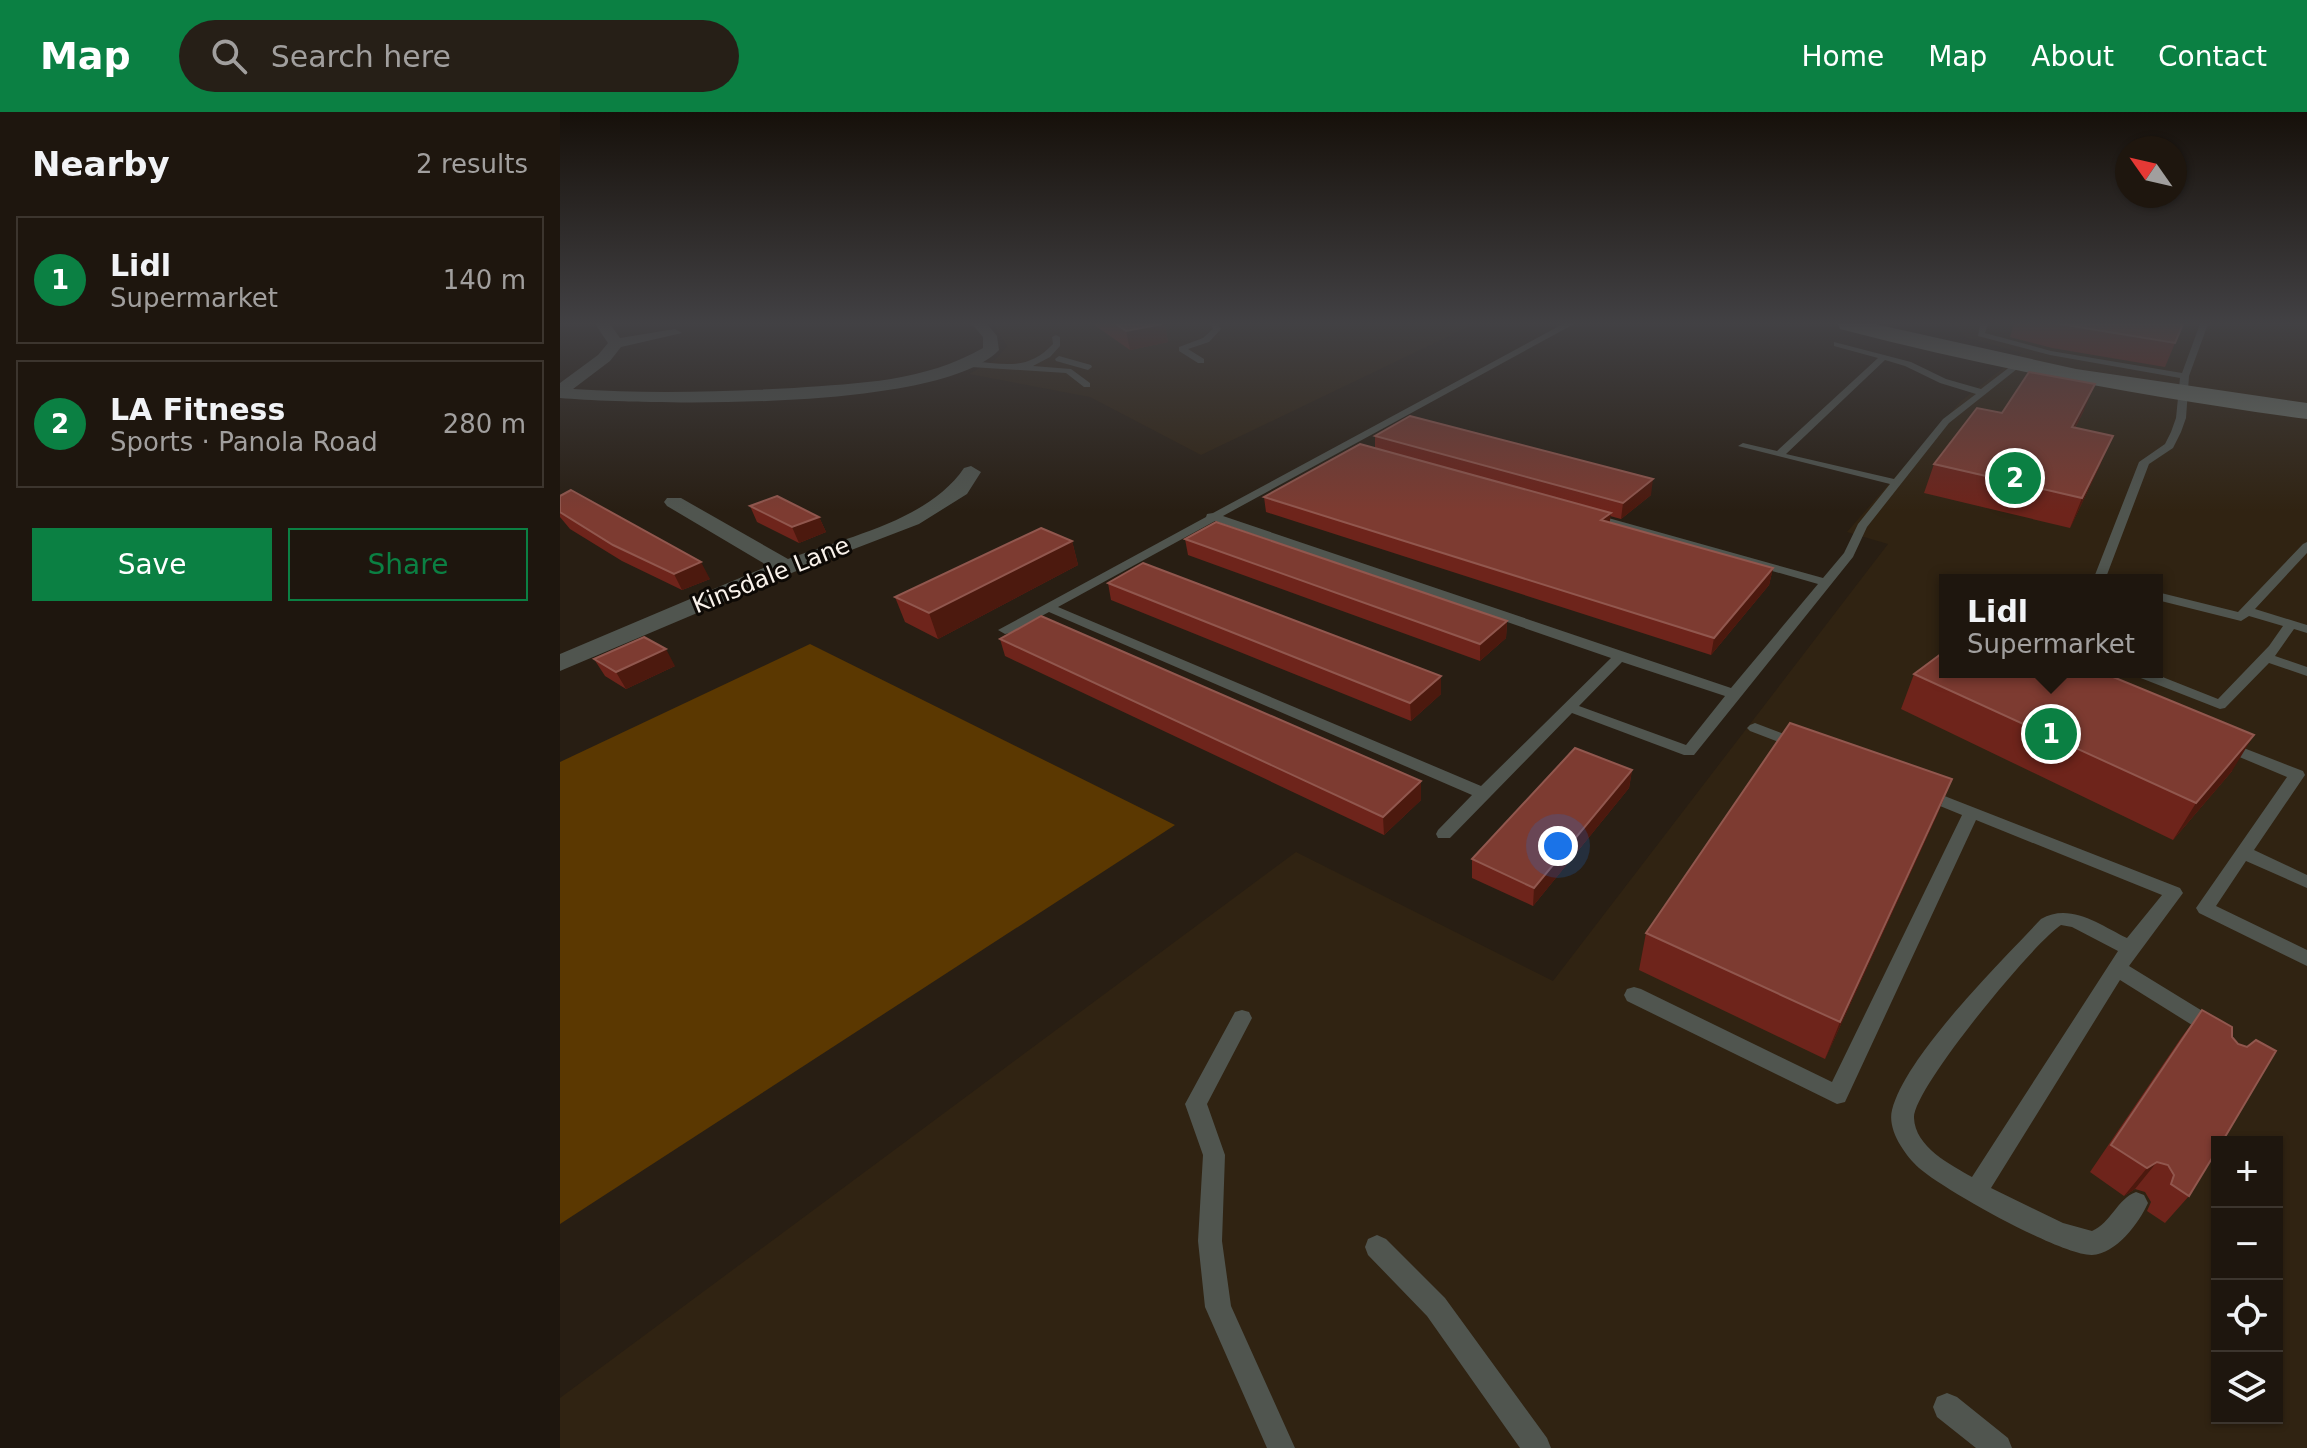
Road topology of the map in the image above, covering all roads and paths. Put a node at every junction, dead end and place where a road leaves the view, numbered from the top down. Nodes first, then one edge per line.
1 (776, 386) edge
2 (876, 386) edge
3 (1454, 386) edge
4 (1853, 386) edge
5 (1964, 386) edge
6 (1988, 386) edge
7 (2184, 386) edge
8 (2190, 386) edge
9 (560, 392) edge
10 (1980, 392) junction
11 (771, 394) junction
12 (2307, 411) edge
13 (1743, 446) dead end
14 (1341, 447) junction
15 (1365, 453) edge
16 (1779, 455) junction
17 (971, 472) dead end
18 (1897, 483) junction
19 (674, 502) dead end
20 (1575, 512) edge
21 (1211, 516) junction
22 (2307, 546) edge
23 (786, 567) junction
24 (2101, 574) edge
25 (1825, 582) junction
26 (2163, 598) edge
27 (1048, 607) junction
28 (2248, 611) junction
29 (2291, 624) junction
30 (2307, 629) edge
31 (1005, 630) dead end
32 (1620, 657) junction
33 (2266, 657) junction
34 (560, 663) edge
35 (2307, 672) edge
36 (2150, 678) edge
37 (1734, 694) junction
38 (1569, 707) junction
39 (1755, 728) dead end
40 (2211, 740) edge
41 (1813, 750) edge
42 (2302, 777) edge
43 (1914, 790) edge
44 (1483, 793) junction
45 (1972, 812) junction
46 (1444, 834) dead end
47 (2242, 852) junction
48 (2307, 882) edge
49 (2130, 948) junction
50 (2307, 959) edge
51 (2118, 969) junction
52 (1634, 995) dead end
53 (1242, 1018) dead end
54 (2224, 1052) edge
55 (1977, 1190) junction
56 (2136, 1203) dead end
57 (1377, 1247) dead end
58 (1947, 1407) dead end
59 (1281, 1448) edge
60 (1537, 1448) edge
61 (1998, 1448) edge

1 - 11 street
2 - 11 street
3 - 14 lane
4 - 16 lane
5 - 10 lane
6 - 10 lane
7 - 24 lane
8 - 12 main road
9 - 11 street
10 - 18 lane
13 - 16 lane
14 - 15 lane
14 - 21 lane
16 - 18 lane
17 - 23 street, Kinsdale Lane
18 - 25 lane
19 - 23 street
20 - 25 lane
21 - 27 lane
21 - 32 lane
22 - 28 lane
23 - 34 street, Kinsdale Lane
25 - 37 lane
26 - 28 lane
27 - 31 lane
27 - 44 lane
28 - 29 lane
29 - 30 lane
29 - 33 lane
32 - 37 lane
32 - 38 lane
33 - 35 lane
33 - 36 lane
37 - 38 lane
38 - 44 lane
39 - 41 lane
40 - 42 lane
42 - 47 lane
43 - 45 lane
44 - 46 lane
45 - 49 lane
45 - 52 lane
47 - 48 lane
47 - 50 lane
49 - 51 lane
49 - 55 lane
51 - 54 lane
51 - 55 lane
53 - 59 lane
55 - 56 lane
57 - 60 lane
58 - 61 lane

